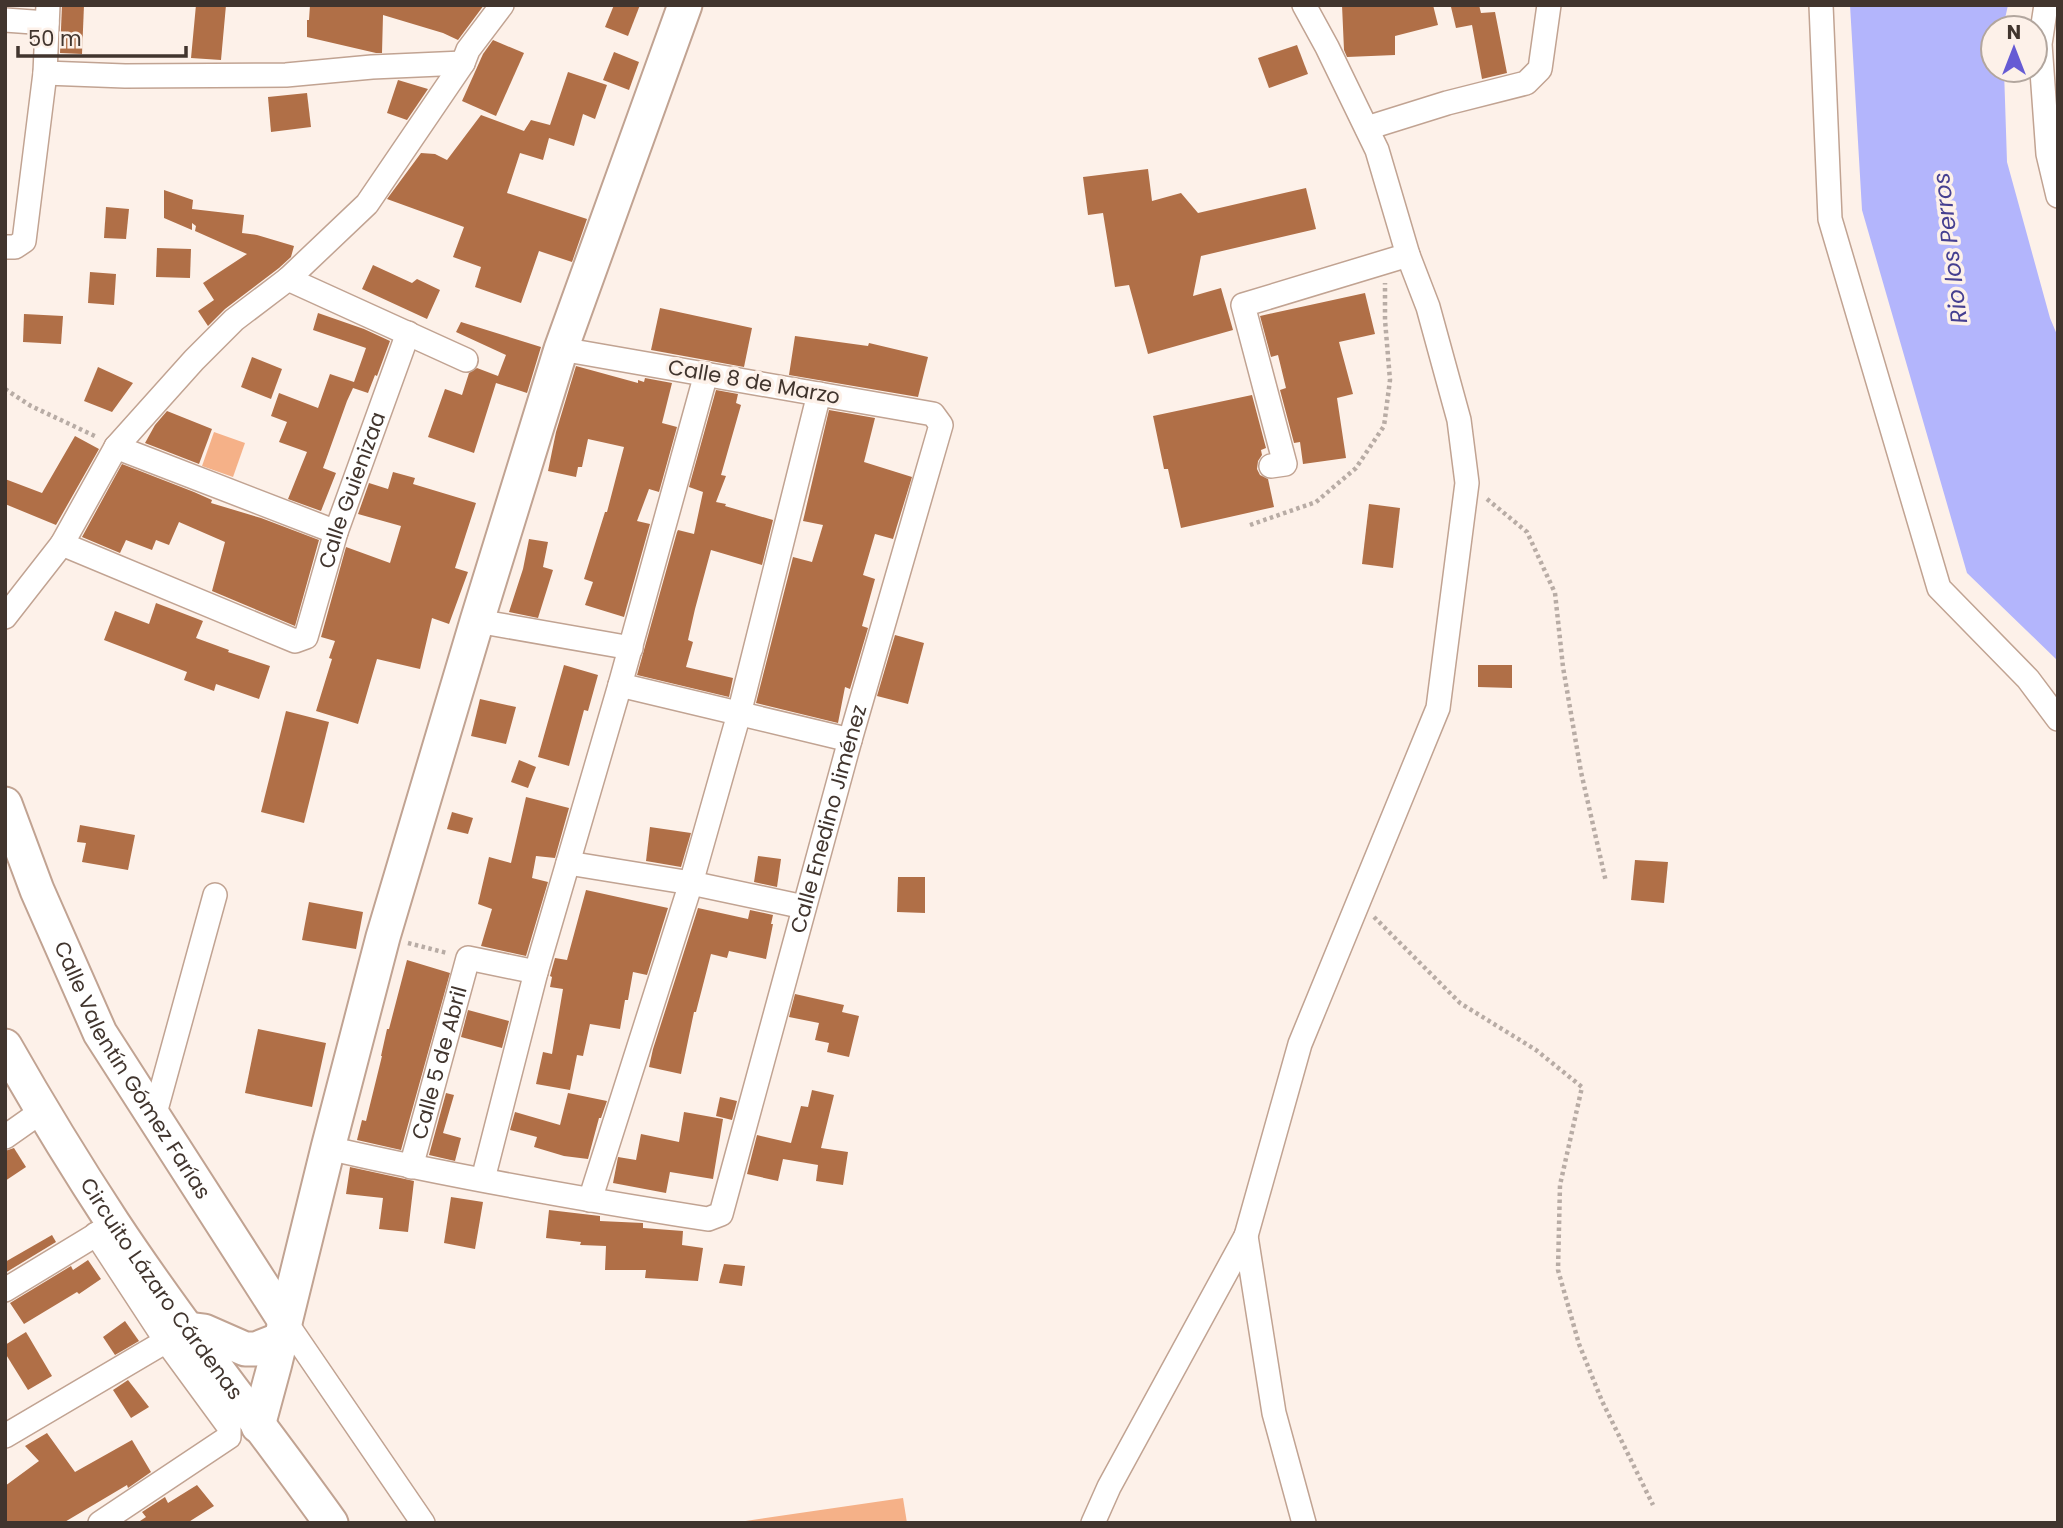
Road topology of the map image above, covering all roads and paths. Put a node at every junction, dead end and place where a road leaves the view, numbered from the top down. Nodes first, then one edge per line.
1 (502, 5) edge
2 (685, 5) edge
3 (1304, 5) edge
4 (1549, 5) edge
5 (1821, 5) edge
6 (2046, 5) edge
7 (48, 14) edge
8 (5, 20) edge
9 (463, 63) junction
10 (45, 73) junction
11 (1367, 128) junction
12 (2058, 196) edge
13 (5, 247) edge
14 (1412, 264) junction
15 (288, 279) junction
16 (408, 333) junction
17 (561, 349) junction
18 (466, 360) dead end
19 (706, 374) junction
20 (5, 389) edge
21 (818, 394) junction
22 (941, 425) joint
23 (116, 447) junction
24 (1271, 466) dead end
25 (1466, 483) junction
26 (1250, 525) dead end
27 (336, 532) junction
28 (62, 544) junction
29 (5, 617) edge
30 (477, 621) junction
31 (631, 648) junction
32 (621, 685) junction
33 (739, 714) junction
34 (2058, 719) edge
35 (850, 740) junction
36 (5, 804) edge
37 (568, 863) junction
38 (1606, 882) dead end
39 (691, 883) junction
40 (215, 895) dead end
41 (1359, 901) junction
42 (804, 907) junction
43 (383, 937) junction
44 (468, 958) junction
45 (537, 972) junction
46 (5, 1046) edge
47 (42, 1111) junction
48 (154, 1117) junction
49 (5, 1137) edge
50 (328, 1148) junction
51 (411, 1167) junction
52 (483, 1179) junction
53 (590, 1200) junction
54 (105, 1229) junction
55 (1246, 1236) junction
56 (5, 1290) edge
57 (283, 1330) junction
58 (177, 1335) junction
59 (244, 1431) junction
60 (5, 1436) edge
61 (1653, 1505) dead end
62 (100, 1523) edge
63 (331, 1523) edge
64 (422, 1523) edge
65 (1093, 1523) edge
66 (1304, 1523) edge

1 - 9 street
2 - 17 street
3 - 11 street
4 - 11 street
5 - 34 street
6 - 12 street
7 - 8 street
7 - 10 street
9 - 10 street
9 - 15 street
10 - 13 street
11 - 14 street
14 - 24 street
14 - 25 street
14 - 26 path
15 - 16 street
15 - 23 street
16 - 18 street
16 - 27 street, Calle Guienizaa
17 - 19 street, Calle 8 de Marzo
17 - 30 street
19 - 21 street, Calle 8 de Marzo
19 - 31 street
20 - 23 path
21 - 22 street, Calle 8 de Marzo
21 - 33 street
22 - 35 street, Calle Enedino Jiménez
23 - 27 street
23 - 28 street
25 - 38 path
25 - 41 street
27 - 28 street, Calle Guienizaa
28 - 29 street
30 - 31 street
30 - 43 street
31 - 32 street
32 - 33 street
32 - 37 street
33 - 35 street
33 - 39 street
35 - 42 street, Calle Enedino Jiménez
36 - 48 street, Calle Valentín Gómez Farías
37 - 39 street
37 - 45 street
39 - 42 street
39 - 53 street
40 - 48 street
41 - 55 street
41 - 61 path
42 - 53 street, Calle Enedino Jiménez
43 - 44 path
43 - 50 street
44 - 45 street
44 - 51 street, Calle 5 de Abril
45 - 52 street
46 - 47 street, Circuito Lázaro Cárdenas
47 - 49 street
47 - 54 street, Circuito Lázaro Cárdenas
48 - 57 street, Calle Valentín Gómez Farías
50 - 51 street
50 - 57 street
51 - 52 street
52 - 53 street
54 - 56 street
54 - 58 street, Circuito Lázaro Cárdenas
55 - 65 street
55 - 66 street
57 - 58 street
57 - 59 street
57 - 64 street
58 - 59 street, Circuito Lázaro Cárdenas
58 - 60 street
59 - 62 street
59 - 63 street, Circuito Lázaro Cárdenas

